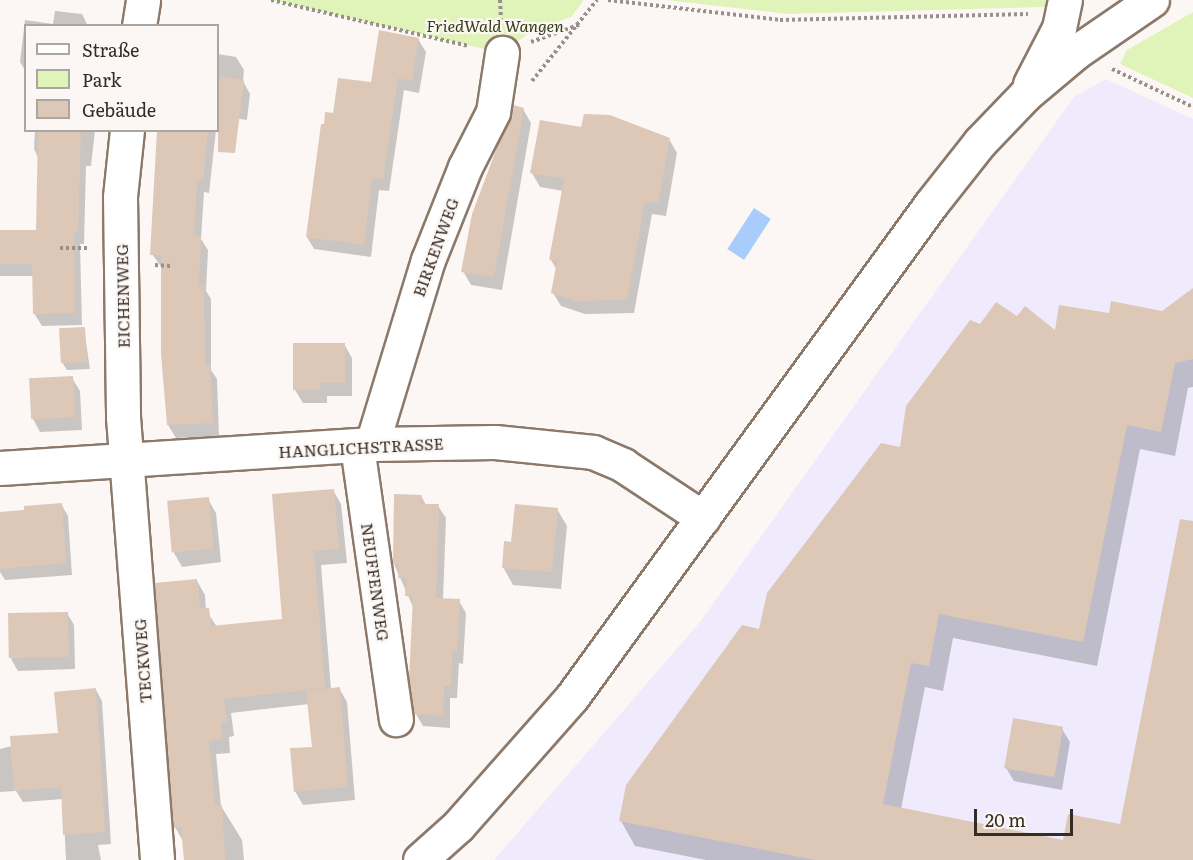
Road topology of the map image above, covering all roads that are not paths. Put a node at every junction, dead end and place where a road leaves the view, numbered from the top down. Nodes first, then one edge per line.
1 (143, 0) edge
2 (1152, 0) edge
3 (1063, 7) edge
4 (139, 24) edge
5 (502, 53) road end
6 (1025, 95) junction
7 (127, 132) edge
8 (364, 445) junction
9 (126, 461) junction
10 (0, 468) edge
11 (703, 518) junction
12 (396, 719) dead end
13 (157, 860) edge
14 (420, 860) edge

1 - 4 street
2 - 6 street
3 - 6 street
5 - 8 street, BIRKENWEG
6 - 11 street
7 - 9 street, EICHENWEG
8 - 9 street, HANGLICHSTRASSE
8 - 11 street, HANGLICHSTRASSE
8 - 12 street, NEUFFENWEG
9 - 10 street, HANGLICHSTRASSE
9 - 13 street, TECKWEG
11 - 14 street

